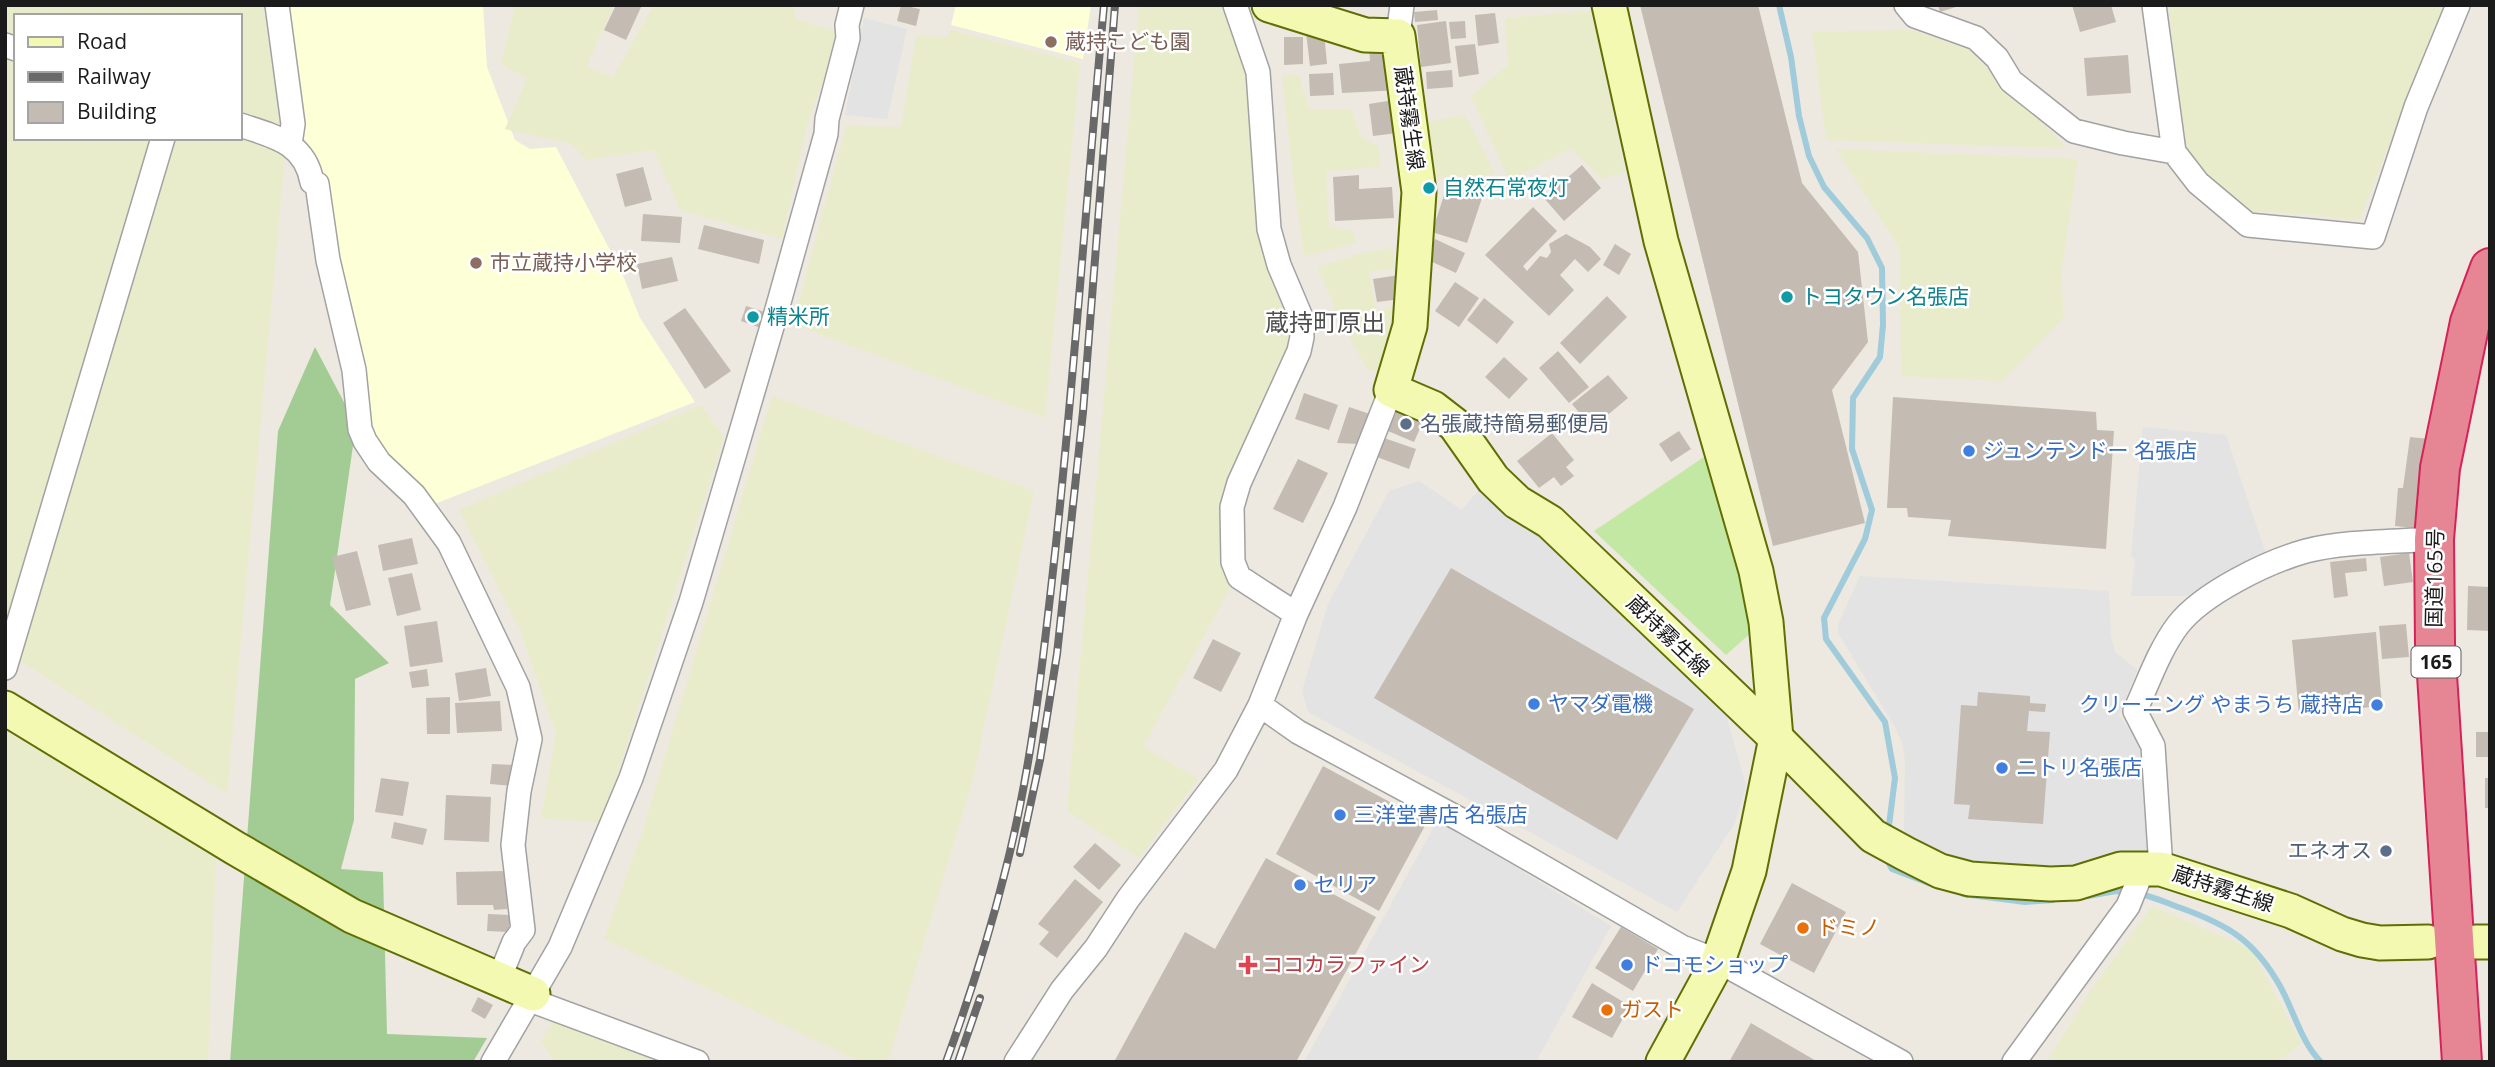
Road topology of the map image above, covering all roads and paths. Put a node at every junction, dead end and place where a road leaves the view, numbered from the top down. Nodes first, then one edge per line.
1 (277, 5) edge
2 (852, 5) edge
3 (1235, 5) edge
4 (1269, 5) edge
5 (1609, 5) edge
6 (1906, 5) edge
7 (2154, 5) edge
8 (2458, 5) edge
9 (1402, 13) edge
10 (242, 126) edge
11 (162, 140) edge
12 (289, 144) junction
13 (2174, 152) junction
14 (2490, 268) edge
15 (1391, 390) junction
16 (2434, 539) junction
17 (1296, 614) junction
18 (5, 668) edge
19 (1260, 705) junction
20 (5, 708) edge
21 (1776, 738) junction
22 (2152, 869) junction
23 (2428, 942) dead end
24 (1718, 961) junction
25 (499, 979) junction
26 (532, 997) junction
27 (493, 1062) edge
28 (697, 1062) edge
29 (1016, 1062) edge
30 (1663, 1062) edge
31 (1900, 1062) edge
32 (2014, 1062) edge
33 (2462, 1062) edge

1 - 12 street
2 - 26 street
3 - 17 street
4 - 9 main road, 蔵持霧生線
5 - 21 main road
6 - 13 street
7 - 13 street
8 - 13 street
9 - 15 main road, 蔵持霧生線
10 - 12 street
11 - 18 street
12 - 25 street
14 - 16 highway, 国道165号 / 165
15 - 17 street
15 - 21 main road, 蔵持霧生線
16 - 22 street
16 - 33 highway, 国道165号 / 165
17 - 19 street
19 - 24 street
19 - 29 street
20 - 25 main road
21 - 22 main road, 蔵持霧生線
21 - 24 main road
22 - 23 main road, 蔵持霧生線
22 - 32 street
24 - 30 main road
24 - 31 street
25 - 26 main road
26 - 27 street
26 - 28 street

